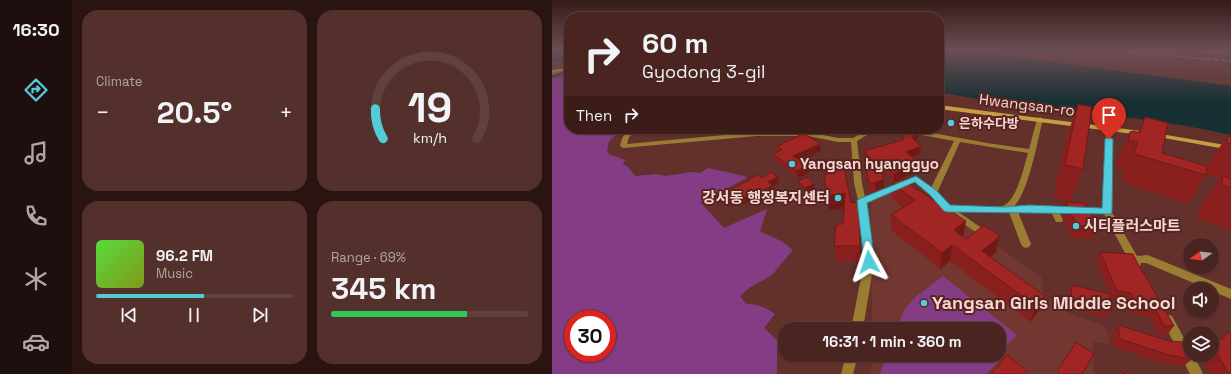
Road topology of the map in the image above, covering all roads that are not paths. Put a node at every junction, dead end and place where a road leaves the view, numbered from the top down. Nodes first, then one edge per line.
1 (562, 70) edge
2 (552, 72) edge
3 (944, 108) edge
4 (1040, 119) junction
5 (1109, 128) junction
6 (629, 134) edge
7 (757, 134) edge
8 (808, 134) edge
9 (865, 134) edge
10 (926, 134) edge
11 (854, 140) junction
12 (958, 140) junction
13 (1231, 148) edge
14 (1032, 151) junction
15 (933, 193) junction
16 (862, 201) junction
17 (947, 208) junction
18 (1008, 210) junction
19 (1054, 210) junction
20 (1107, 212) junction
21 (1059, 220) dead end
22 (980, 231) edge
23 (1026, 244) dead end
24 (1134, 260) junction
25 (1142, 273) edge
26 (1231, 294) edge
27 (1164, 314) edge
28 (858, 322) edge
29 (850, 362) edge
30 (847, 374) edge
31 (1197, 374) edge

1 - 2 street
3 - 4 main road, Hwangsan-ro
4 - 5 main road, Hwangsan-ro
4 - 14 street
5 - 13 main road, Hwangsan-ro
5 - 20 street
6 - 7 street
8 - 11 street
9 - 11 street
10 - 12 street
11 - 16 street
12 - 14 street
12 - 15 street
14 - 18 street
15 - 16 street
15 - 17 street
16 - 28 street
17 - 18 street
17 - 22 street
18 - 19 street
18 - 23 street
19 - 20 street
19 - 21 street
20 - 24 street
24 - 25 street
24 - 26 street
27 - 31 street
29 - 30 street

